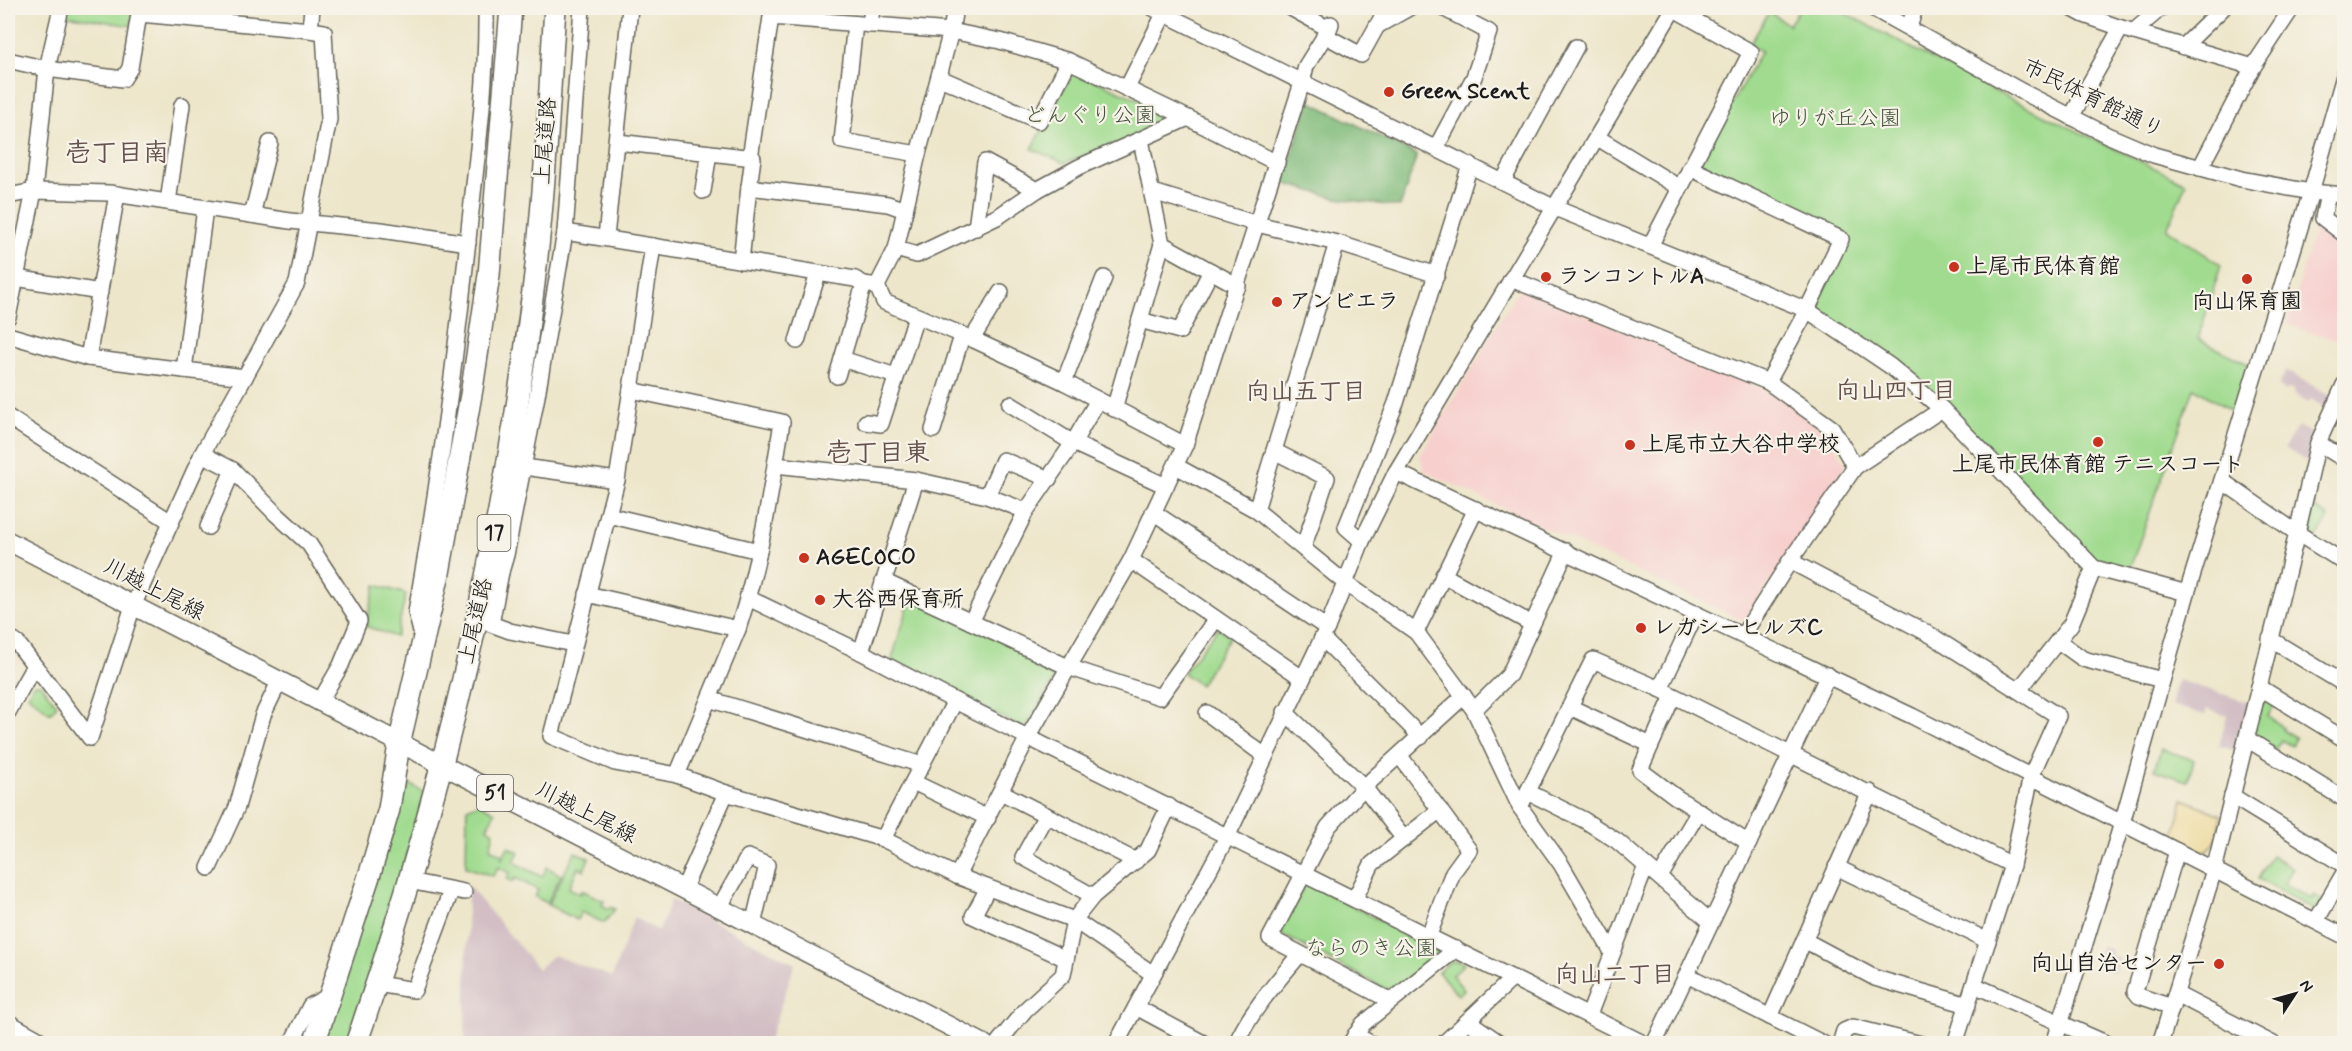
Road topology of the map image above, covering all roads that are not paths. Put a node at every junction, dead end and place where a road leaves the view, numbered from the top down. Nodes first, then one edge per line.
1 (61, 8) edge
2 (312, 8) edge
3 (486, 8) edge
4 (511, 8) edge
5 (555, 8) edge
6 (582, 8) edge
7 (630, 8) edge
8 (872, 8) edge
9 (955, 8) edge
10 (1293, 8) edge
11 (1387, 8) edge
12 (1409, 8) edge
13 (1443, 8) edge
14 (1674, 8) edge
15 (1872, 8) edge
16 (1915, 8) edge
17 (2161, 8) edge
18 (2223, 8) edge
19 (2292, 8) edge
20 (1161, 9) edge
21 (2081, 10) edge
22 (140, 11) edge
23 (811, 14) edge
24 (862, 24) junction
25 (1377, 26) junction
26 (1909, 28) junction
27 (310, 30) junction
28 (1328, 30) junction
29 (2127, 30) junction
30 (951, 31) junction
31 (1576, 47) dead end
32 (2182, 47) junction
33 (8, 60) edge
34 (1069, 61) junction
35 (2253, 67) junction
36 (47, 69) junction
37 (2344, 76) edge
38 (940, 78) junction
39 (1302, 84) junction
40 (1127, 88) junction
41 (182, 105) dead end
42 (2070, 117) junction
43 (1188, 118) junction
44 (1598, 138) junction
45 (1141, 140) junction
46 (618, 142) junction
47 (270, 143) dead end
48 (1436, 148) junction
49 (709, 153) junction
50 (918, 154) junction
51 (750, 158) junction
52 (1277, 163) junction
53 (1470, 165) junction
54 (1690, 168) junction
55 (2200, 168) junction
56 (1503, 181) junction
57 (749, 187) junction
58 (1680, 188) junction
59 (1037, 190) junction
60 (34, 191) junction
61 (704, 191) dead end
62 (1153, 192) junction
63 (2312, 192) junction
64 (117, 194) junction
65 (2328, 194) junction
66 (2344, 195) edge
67 (8, 196) edge
68 (168, 202) junction
69 (205, 208) junction
70 (1556, 208) junction
71 (905, 210) junction
72 (252, 215) junction
73 (309, 222) junction
74 (1257, 224) junction
75 (976, 228) junction
76 (565, 232) junction
77 (2344, 234) edge
78 (606, 237) junction
79 (468, 243) junction
80 (1337, 243) junction
81 (1162, 244) junction
82 (653, 246) junction
83 (1650, 246) junction
84 (896, 249) junction
85 (741, 261) junction
86 (1211, 271) junction
87 (818, 273) junction
88 (1437, 275) junction
89 (16, 278) junction
90 (1104, 278) dead end
91 (1511, 279) junction
92 (871, 285) junction
93 (1238, 286) junction
94 (100, 291) junction
95 (1001, 292) dead end
96 (1808, 310) junction
97 (8, 317) edge
98 (916, 317) junction
99 (1140, 320) junction
100 (8, 335) edge
101 (967, 338) junction
102 (797, 341) dead end
103 (88, 358) junction
104 (842, 359) junction
105 (184, 370) junction
106 (837, 376) dead end
107 (896, 376) junction
108 (245, 377) junction
109 (1064, 382) junction
110 (1767, 382) junction
111 (2344, 385) edge
112 (632, 390) junction
113 (1098, 400) junction
114 (1010, 404) dead end
115 (1114, 409) junction
116 (1942, 409) junction
117 (8, 417) edge
118 (866, 422) dead end
119 (933, 430) dead end
120 (1073, 443) junction
121 (2318, 443) junction
122 (1185, 445) junction
123 (1274, 451) junction
124 (202, 454) junction
125 (2344, 459) edge
126 (775, 465) junction
127 (1176, 466) junction
128 (524, 467) junction
129 (1855, 467) junction
130 (233, 470) junction
131 (1396, 472) junction
132 (1049, 479) junction
133 (617, 480) junction
134 (915, 480) junction
135 (2222, 481) junction
136 (1166, 486) junction
137 (987, 496) junction
138 (1476, 509) junction
139 (1256, 510) junction
140 (1026, 511) junction
141 (1153, 512) junction
142 (608, 515) junction
143 (171, 522) junction
144 (208, 527) dead end
145 (2297, 533) junction
146 (1362, 541) junction
147 (8, 543) edge
148 (1303, 548) junction
149 (759, 550) junction
150 (1566, 551) junction
151 (1131, 560) junction
152 (1790, 561) junction
153 (2344, 562) edge
154 (2094, 568) junction
155 (501, 572) junction
156 (1443, 575) junction
157 (883, 581) junction
158 (1344, 582) junction
159 (484, 586) junction
160 (587, 594) junction
161 (2187, 594) junction
162 (748, 598) junction
163 (133, 606) junction
164 (1696, 613) junction
165 (1216, 619) junction
166 (971, 622) junction
167 (1532, 624) junction
168 (738, 629) junction
169 (1416, 632) junction
170 (1324, 633) junction
171 (1743, 635) junction
172 (422, 636) junction
173 (8, 637) edge
174 (2270, 639) junction
175 (2058, 641) junction
176 (573, 644) junction
177 (861, 652) junction
178 (34, 666) junction
179 (1068, 667) junction
180 (1828, 675) junction
181 (1302, 678) junction
182 (2162, 680) junction
183 (279, 682) junction
184 (2344, 684) edge
185 (2259, 687) junction
186 (2019, 690) junction
187 (1667, 693) junction
188 (1464, 696) junction
189 (709, 699) junction
190 (955, 701) junction
191 (319, 702) junction
192 (1570, 707) junction
193 (1474, 710) junction
194 (8, 712) edge
195 (1286, 712) junction
196 (1207, 713) dead end
197 (1028, 737) junction
198 (1421, 737) junction
199 (2247, 739) junction
200 (2344, 739) edge
201 (399, 744) junction
202 (1651, 745) junction
203 (1265, 756) junction
204 (1400, 756) junction
205 (1791, 756) junction
206 (440, 765) junction
207 (922, 765) junction
208 (677, 775) junction
209 (2031, 776) junction
210 (913, 782) junction
211 (1364, 787) junction
212 (1001, 792) junction
213 (1528, 792) junction
214 (1870, 792) junction
215 (726, 793) junction
216 (2232, 796) junction
217 (2344, 799) edge
218 (1169, 806) junction
219 (1520, 807) junction
220 (1440, 810) junction
221 (1699, 811) junction
222 (1046, 815) junction
223 (988, 818) junction
224 (2122, 823) junction
225 (1228, 835) junction
226 (1404, 838) junction
227 (884, 839) junction
228 (1749, 843) junction
229 (2177, 851) junction
230 (1136, 861) junction
231 (2012, 865) junction
232 (2344, 865) edge
233 (1646, 866) junction
234 (1836, 867) junction
235 (209, 868) dead end
236 (2214, 870) junction
237 (1302, 873) junction
238 (2344, 873) edge
239 (957, 876) junction
240 (1660, 878) junction
241 (409, 881) junction
242 (988, 888) junction
243 (683, 890) junction
244 (1093, 896) junction
245 (1355, 898) junction
246 (719, 908) junction
247 (1074, 920) junction
248 (2316, 921) junction
249 (1712, 922) junction
250 (753, 925) junction
251 (1429, 935) junction
252 (2344, 936) edge
253 (1804, 940) junction
254 (1988, 941) junction
255 (1456, 949) junction
256 (1612, 952) junction
257 (1300, 954) junction
258 (1066, 959) junction
259 (1154, 974) junction
260 (1687, 975) junction
261 (1513, 978) junction
262 (377, 984) junction
263 (1974, 985) junction
264 (329, 996) junction
265 (1391, 1001) junction
266 (2174, 1001) junction
267 (1968, 1005) junction
268 (1136, 1007) junction
269 (1589, 1016) junction
270 (1770, 1017) junction
271 (1468, 1021) junction
272 (8, 1022) edge
273 (2060, 1024) junction
274 (1353, 1039) edge
275 (40, 1040) dead end
276 (291, 1044) edge
277 (314, 1044) edge
278 (356, 1044) edge
279 (984, 1044) edge
280 (997, 1044) edge
281 (1116, 1044) edge
282 (1205, 1044) edge
283 (1236, 1044) edge
284 (1372, 1044) edge
285 (1443, 1044) edge
286 (1501, 1044) edge
287 (1645, 1044) edge
288 (1654, 1044) edge
289 (1824, 1044) edge
290 (1840, 1044) edge
291 (1921, 1044) edge
292 (1955, 1044) edge
293 (2054, 1044) edge
294 (2108, 1044) edge
295 (2160, 1044) edge
296 (2273, 1044) edge

1 - 36 street
2 - 27 street
3 - 79 street
4 - 172 highway, 上尾道路 / 17
5 - 159 highway, 上尾道路 / 17
6 - 76 street
7 - 46 street
8 - 24 street
9 - 30 street
10 - 28 street
11 - 25 street
12 - 25 street
13 - 48 street
14 - 44 street
14 - 54 street
15 - 26 street, 市民体育館通り
16 - 26 street
17 - 29 street
18 - 32 street
19 - 35 street
20 - 39 street
20 - 40 street
21 - 29 street
22 - 27 street
22 - 36 street
23 - 24 street
23 - 51 street
24 - 30 street
24 - 50 street
25 - 28 street
26 - 42 street, 市民体育館通り
27 - 73 street
28 - 39 street
29 - 32 street
29 - 42 street
30 - 34 street
30 - 38 street
31 - 56 street
32 - 35 street
33 - 36 street
34 - 38 street
34 - 40 street
35 - 55 street
36 - 60 street
37 - 63 street
38 - 50 street
39 - 48 street
39 - 52 street
40 - 43 street
41 - 68 street
42 - 55 street, 市民体育館通り
43 - 45 street
43 - 52 street
44 - 58 street
44 - 70 street
45 - 59 street
45 - 62 street
46 - 49 street
46 - 78 street
47 - 72 street
48 - 53 street
49 - 51 street
49 - 61 street
50 - 71 street
51 - 57 street
52 - 74 street
53 - 56 street
53 - 88 street
54 - 58 street
54 - 96 street
55 - 63 street, 市民体育館通り
56 - 70 street
57 - 71 street
57 - 85 street
58 - 83 street
59 - 75 street
59 - 75 street
60 - 64 street
60 - 67 street
60 - 89 street
62 - 74 street
62 - 81 street
63 - 65 street, 市民体育館通り
63 - 135 street
64 - 68 street
64 - 94 street
65 - 66 street, 市民体育館通り
65 - 77 street
68 - 69 street
69 - 72 street
69 - 105 street
70 - 83 street
70 - 91 street
71 - 84 street
72 - 73 street
73 - 79 street
73 - 108 street
74 - 80 street
74 - 93 street
75 - 84 street
76 - 78 street
76 - 128 street
78 - 82 street
79 - 172 street
80 - 88 street
80 - 123 street
81 - 86 street
81 - 99 street
82 - 85 street
82 - 112 street
83 - 96 street
84 - 92 street
85 - 87 street
86 - 93 street
86 - 99 street
87 - 92 street
87 - 102 street
88 - 146 street
89 - 94 street
89 - 97 street
90 - 109 street
91 - 110 street
91 - 131 street
92 - 98 street
92 - 104 street
93 - 122 street
94 - 103 street
95 - 101 street
96 - 110 street
96 - 116 street
98 - 101 street
98 - 107 street
99 - 115 street
100 - 103 street
101 - 109 street
101 - 119 street
103 - 105 street
104 - 106 street
104 - 107 street
105 - 108 street
107 - 118 street
108 - 124 street
109 - 113 street
110 - 129 street
111 - 121 street
112 - 126 street
112 - 133 street
113 - 115 street
113 - 120 street
114 - 120 street
115 - 122 street
116 - 129 street
116 - 154 street
117 - 143 street
120 - 132 street
120 - 136 street
121 - 125 street
121 - 145 street
122 - 127 street
123 - 139 street
123 - 148 street
124 - 130 street
124 - 143 street
126 - 134 street
126 - 149 street
127 - 136 street
127 - 139 street
128 - 133 street
128 - 155 street
129 - 152 street
130 - 144 street
130 - 191 street
131 - 138 street
131 - 146 street
132 - 137 street
132 - 140 street
133 - 142 street
134 - 137 street
134 - 157 street
135 - 145 street
135 - 161 street
136 - 141 street
137 - 140 street
138 - 150 street
138 - 156 street
139 - 148 street
140 - 166 street
141 - 151 street
141 - 170 street
142 - 149 street
142 - 160 street
143 - 163 street
145 - 153 street
145 - 174 street
146 - 158 street
147 - 163 main road, 川越上尾線 / 51
148 - 158 street
149 - 162 street
150 - 164 street
150 - 167 street
151 - 165 street
151 - 179 street
152 - 171 street
152 - 186 street
154 - 161 street
154 - 175 street
155 - 159 street
155 - 176 street
156 - 167 street
156 - 169 street
157 - 166 street
157 - 177 street
158 - 169 street
158 - 170 street
159 - 206 highway, 上尾道路 / 17
160 - 168 street
160 - 176 street
161 - 182 street
162 - 168 street
162 - 177 street
163 - 178 street
163 - 183 main road, 川越上尾線 / 51
164 - 171 street
164 - 187 street
165 - 179 street
165 - 181 street
166 - 179 street
167 - 193 street
168 - 189 street
169 - 188 street
170 - 181 street
170 - 198 street
171 - 180 street
172 - 201 highway, 上尾道路 / 17
173 - 178 street
174 - 184 street
174 - 185 street
175 - 182 street
175 - 186 street
176 - 208 street
177 - 190 street
178 - 194 street
179 - 197 street
180 - 205 street
180 - 209 street
181 - 195 street
182 - 224 street
183 - 191 main road, 川越上尾線 / 51
183 - 235 street
185 - 199 street
185 - 200 street
186 - 209 street
187 - 192 street
187 - 202 street
187 - 205 street
188 - 193 street
188 - 198 street
189 - 207 street
189 - 208 street
190 - 197 street
190 - 207 street
191 - 201 main road, 川越上尾線 / 51
192 - 202 street
192 - 213 street
193 - 219 street
195 - 203 street
195 - 211 street
196 - 203 street
197 - 212 street
197 - 218 street
198 - 204 street
199 - 216 street
199 - 217 street
201 - 206 main road, 川越上尾線 / 51
201 - 264 highway, 上尾道路 / 17
202 - 221 street
203 - 225 street
204 - 211 street
204 - 220 street
205 - 214 street
205 - 228 street
206 - 241 highway, 上尾道路 / 17
206 - 243 main road, 川越上尾線 / 51
207 - 210 street
208 - 215 street
209 - 224 street
209 - 231 street
210 - 223 street
210 - 227 street
211 - 226 street
211 - 237 street
212 - 222 street
212 - 223 street
213 - 219 street
213 - 233 street
214 - 231 street
214 - 234 street
215 - 227 street
215 - 243 street
216 - 232 street
216 - 236 street
218 - 225 street
218 - 230 street
219 - 256 street
220 - 226 street
220 - 251 street
221 - 228 street
221 - 240 street
222 - 230 street
222 - 244 street
223 - 239 street
224 - 229 street
224 - 273 street
225 - 237 street
225 - 259 street
226 - 245 street
227 - 239 street
228 - 249 street
229 - 236 street
229 - 266 street
230 - 244 street
231 - 254 street
233 - 240 street
233 - 256 street
234 - 253 street
234 - 254 street
236 - 248 street
236 - 266 street
237 - 245 street
237 - 257 street
238 - 248 street
239 - 242 street
240 - 249 street
241 - 262 highway, 上尾道路 / 17
241 - 262 street
242 - 247 street
242 - 258 street
243 - 246 main road, 川越上尾線 / 51
244 - 247 street
245 - 251 street
246 - 250 main road, 川越上尾線 / 51
246 - 250 street
247 - 258 street
247 - 259 street
248 - 252 street
249 - 260 street
250 - 279 main road, 川越上尾線 / 51
251 - 255 street
253 - 267 street
253 - 270 street
254 - 263 street
255 - 261 street
255 - 265 street
256 - 269 street
257 - 265 street
257 - 283 street
258 - 280 street
259 - 268 street
260 - 270 street
260 - 288 street
261 - 269 street
261 - 271 street
262 - 278 highway, 上尾道路 / 17
263 - 267 street
263 - 273 street
264 - 276 street
264 - 277 highway, 上尾道路 / 17
265 - 274 street
266 - 295 street
266 - 296 street
267 - 292 street
268 - 281 street
268 - 282 street
269 - 287 street
270 - 289 street
271 - 285 street
271 - 286 street
272 - 275 street
273 - 293 street
273 - 294 street
274 - 284 street
290 - 291 street

